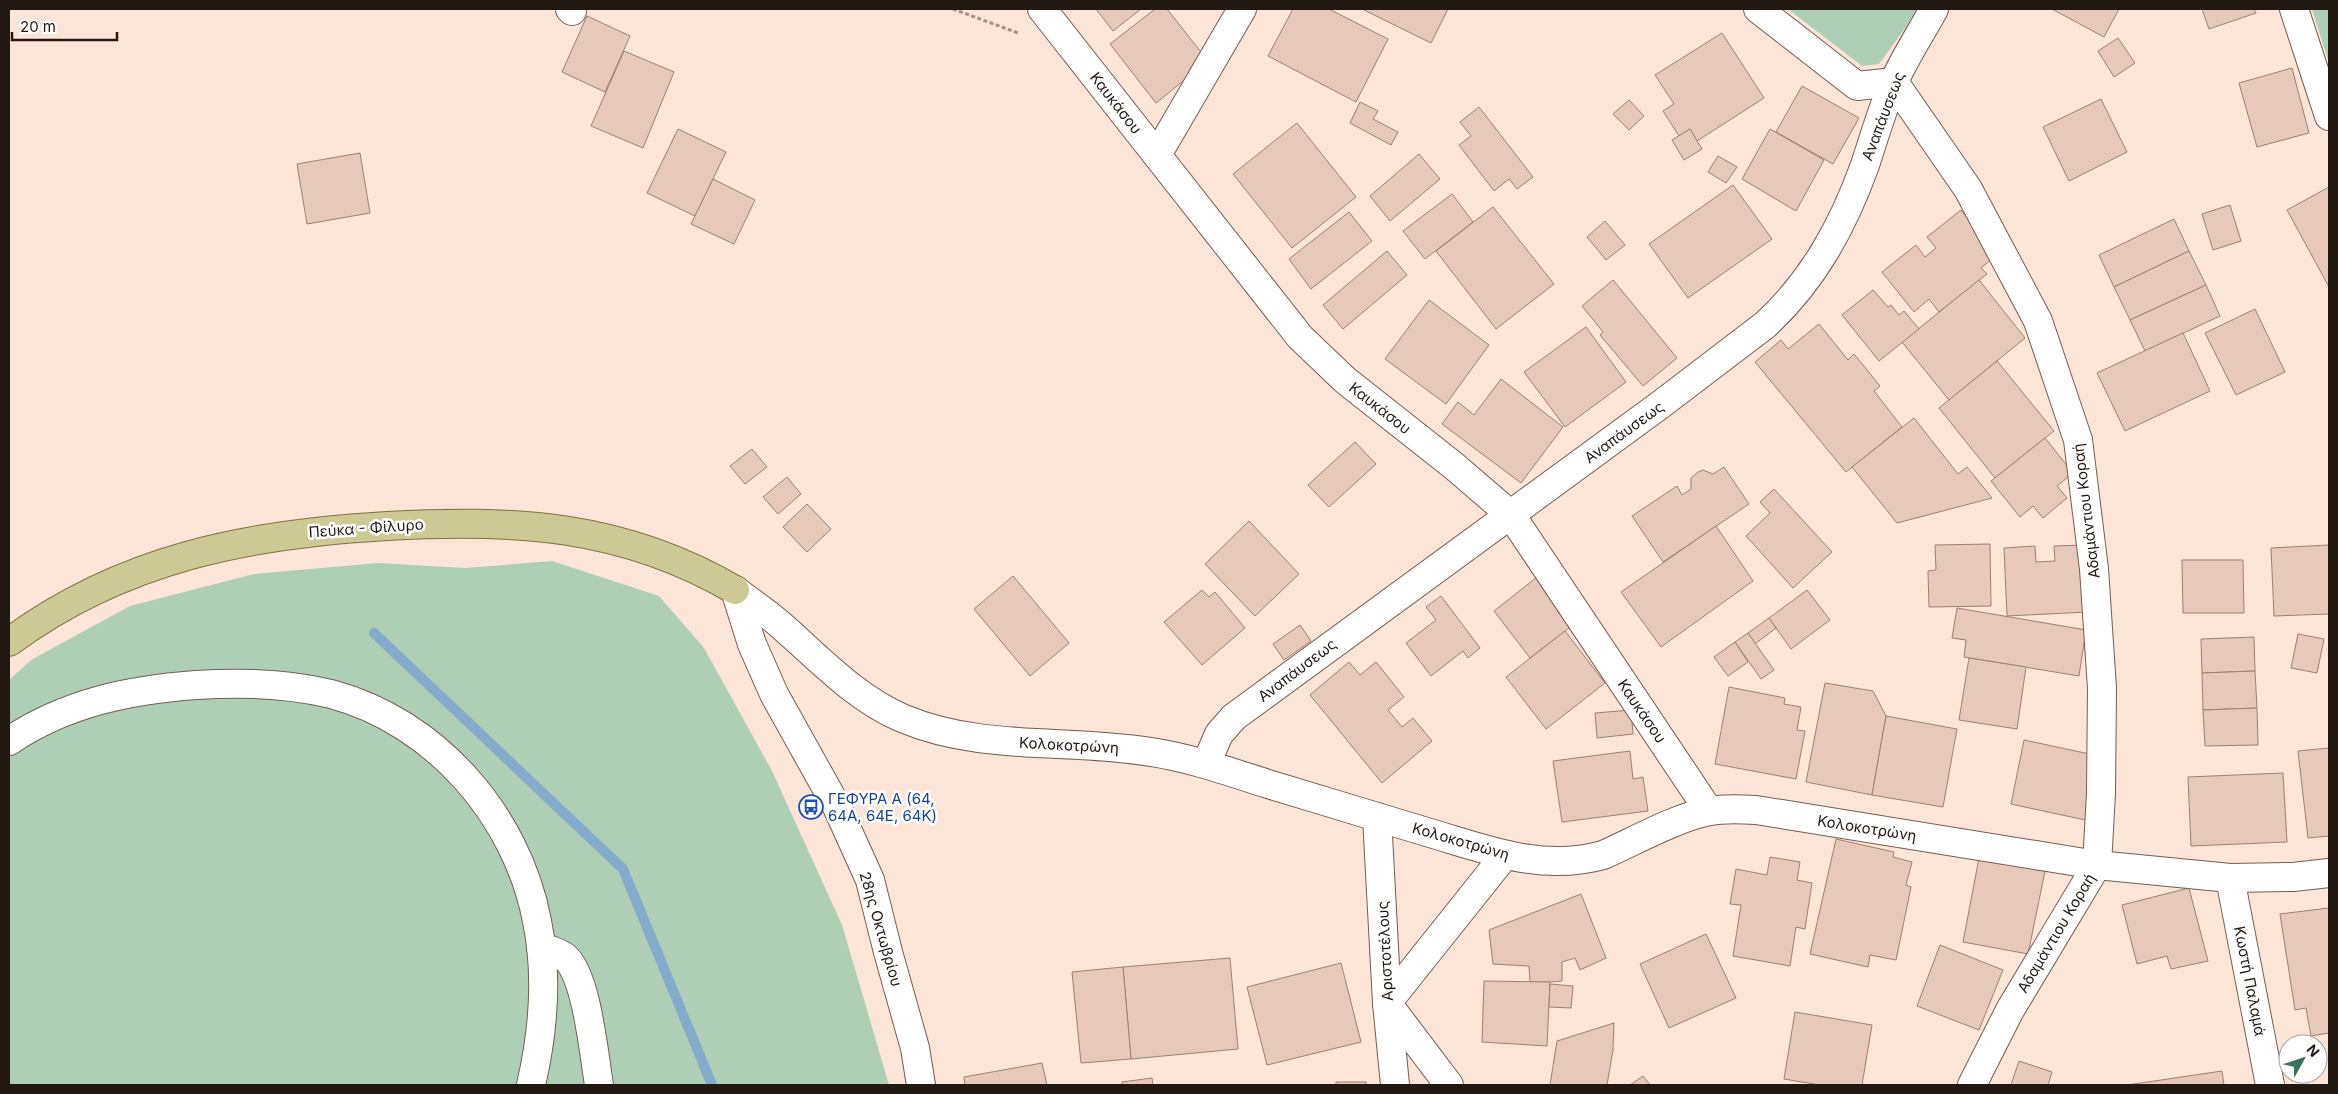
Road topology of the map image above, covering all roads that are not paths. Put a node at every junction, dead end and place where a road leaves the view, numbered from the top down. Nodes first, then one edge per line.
1 (1042, 9) edge
2 (1242, 9) edge
3 (1758, 9) edge
4 (1934, 9) edge
5 (2294, 9) edge
6 (1894, 82) junction
7 (2329, 116) edge
8 (1157, 155) junction
9 (1511, 515) junction
10 (735, 590) junction
11 (9, 642) edge
12 (9, 740) edge
13 (1206, 764) junction
14 (1709, 811) junction
15 (1377, 817) junction
16 (1506, 855) junction
17 (2097, 865) junction
18 (2329, 873) edge
19 (2230, 878) junction
20 (541, 947) junction
21 (1388, 1003) junction
22 (531, 1085) edge
23 (599, 1085) edge
24 (921, 1085) edge
25 (1395, 1085) edge
26 (1450, 1085) edge
27 (1972, 1085) edge
28 (2270, 1085) edge

1 - 8 street, Καυκάσου
2 - 8 street
3 - 6 street
4 - 6 street, Αναπάυσεως
5 - 7 street
6 - 9 street, Αναπάυσεως
6 - 17 street, Αδαμάντιου Κοραή
8 - 9 street, Καυκάσου
9 - 13 street, Αναπάυσεως
9 - 14 street, Καυκάσου
10 - 11 main road, Πεύκα - Φίλυρο
10 - 13 street, Κολοκοτρώνη
10 - 24 street, 28ης Οκτωβρίου
12 - 20 street
13 - 15 street, Κολοκοτρώνη
14 - 16 street, Κολοκοτρώνη
14 - 17 street, Κολοκοτρώνη
15 - 16 street, Κολοκοτρώνη
15 - 21 street, Αριστοτέλους
16 - 21 street
17 - 19 street, Κολοκοτρώνη
17 - 27 street, Αδαμάντιου Κοραή
18 - 19 street, Κολοκοτρώνη
19 - 28 street, Κωστή Παλαμά
20 - 22 street
20 - 23 street
21 - 25 street, Αριστοτέλους
21 - 26 street

